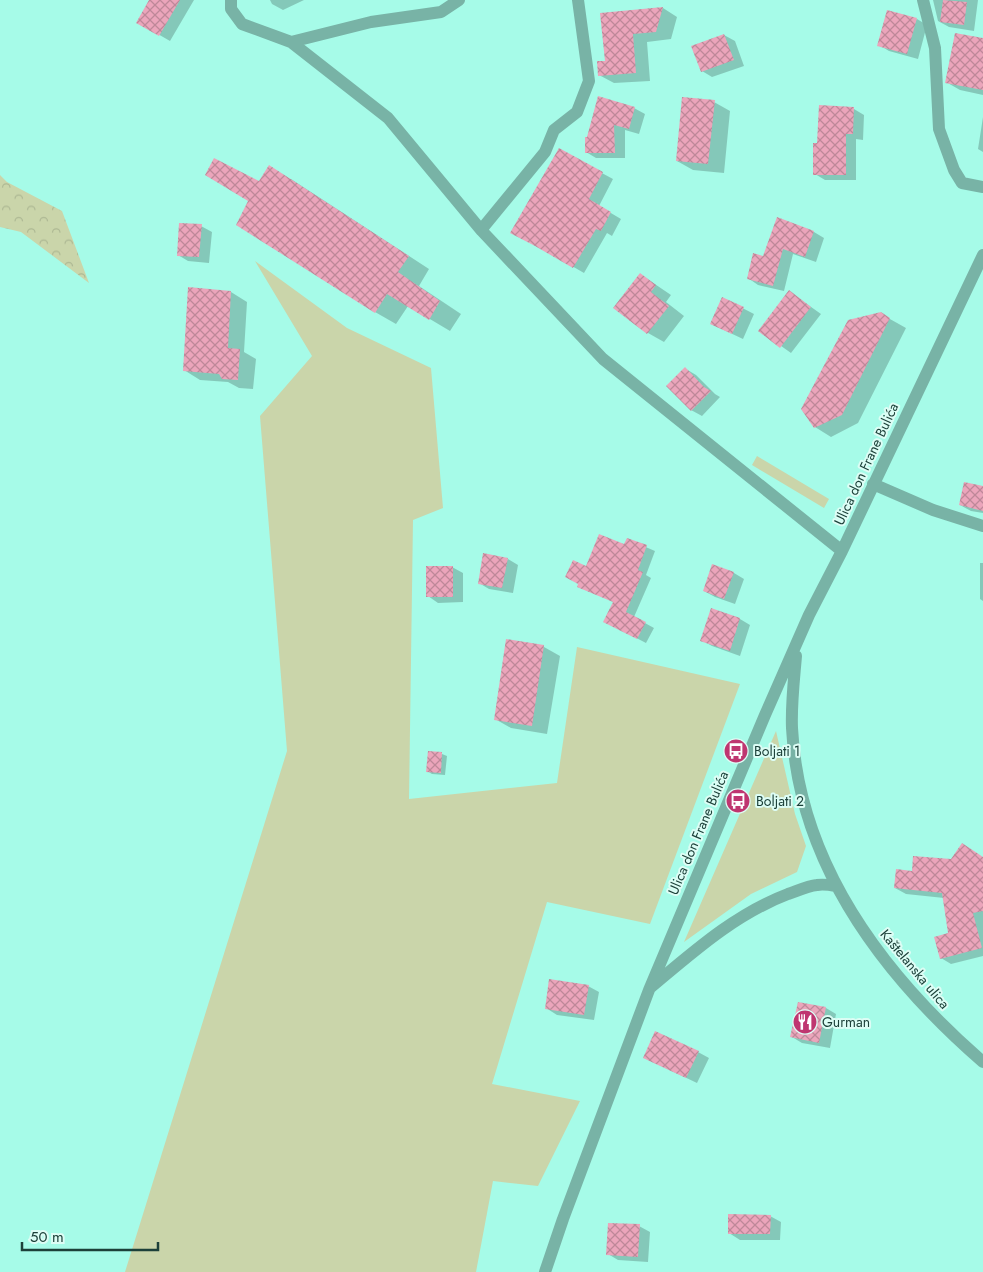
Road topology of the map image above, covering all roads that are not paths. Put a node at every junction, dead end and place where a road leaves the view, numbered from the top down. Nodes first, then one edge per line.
1 (231, 0) edge
2 (458, 0) edge
3 (578, 0) edge
4 (923, 0) edge
5 (291, 42) junction
6 (983, 188) edge
7 (481, 230) junction
8 (983, 254) edge
9 (873, 484) junction
10 (983, 526) edge
11 (842, 551) junction
12 (800, 639) junction
13 (836, 886) junction
14 (648, 990) junction
15 (983, 1062) edge
16 (545, 1272) edge

1 - 5 street
2 - 5 street
3 - 7 street
4 - 6 street
5 - 7 street
7 - 11 street
8 - 9 street, Ulica don Frane Bulića
9 - 10 street
9 - 11 street, Ulica don Frane Bulića
11 - 12 street, Ulica don Frane Bulića
12 - 13 street, Kaštelanska ulica
12 - 14 street, Ulica don Frane Bulića
13 - 14 street
13 - 15 street, Kaštelanska ulica
14 - 16 street, Ulica don Frane Bulića

